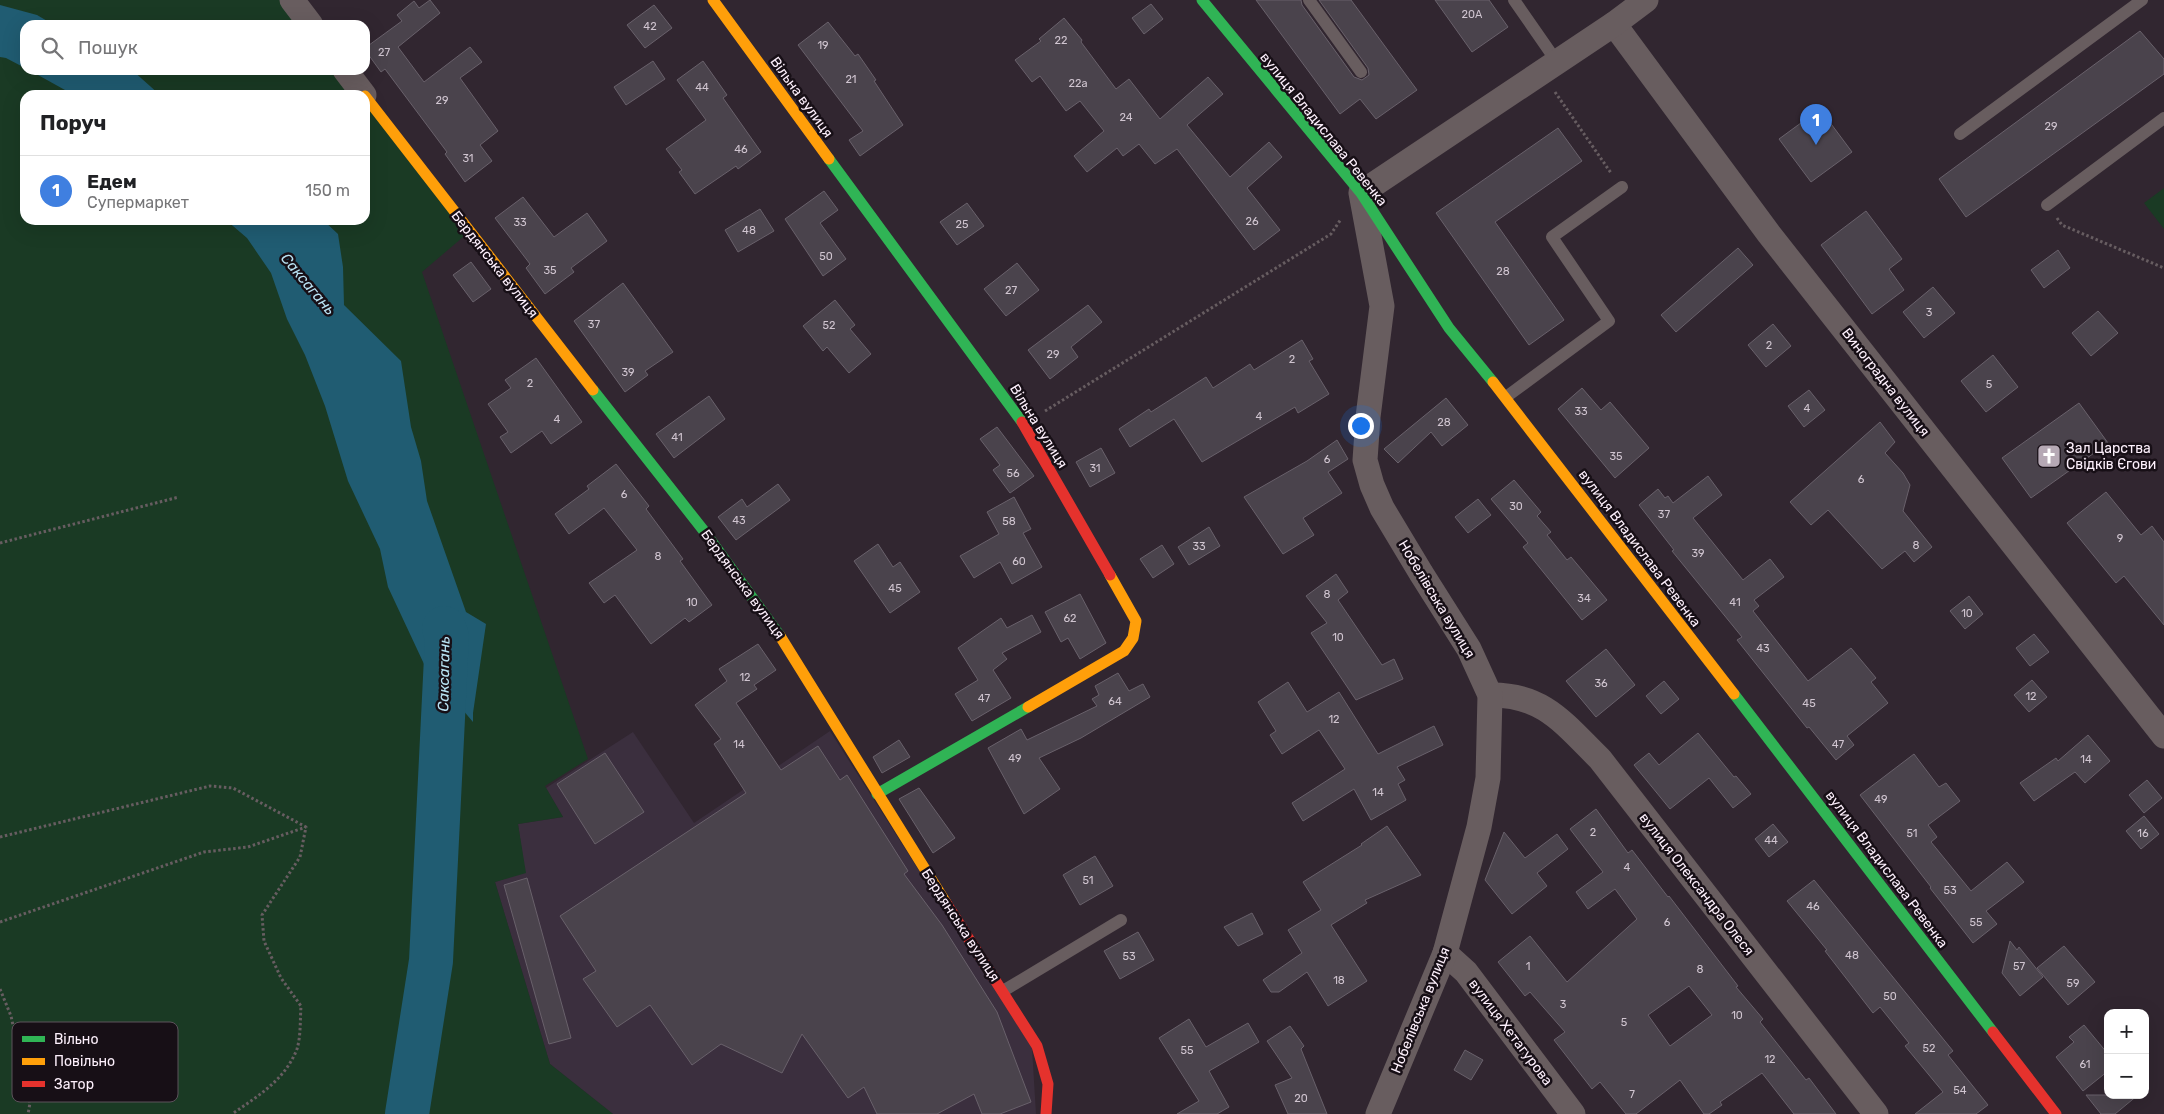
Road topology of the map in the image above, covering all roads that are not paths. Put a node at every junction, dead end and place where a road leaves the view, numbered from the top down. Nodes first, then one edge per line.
1 (292, 0) edge
2 (713, 0) edge
3 (1202, 0) edge
4 (1309, 0) edge
5 (1514, 0) edge
6 (1646, 0) edge
7 (2142, 0) edge
8 (307, 20) edge
9 (1614, 24) junction
10 (1549, 67) junction
11 (1361, 72) dead end
12 (349, 75) edge
13 (360, 90) edge
14 (370, 103) edge
15 (2164, 118) edge
16 (1960, 134) dead end
17 (1622, 187) road end
18 (1361, 193) junction
19 (2047, 205) road end
20 (1506, 397) junction
21 (1490, 695) junction
22 (2164, 736) edge
23 (877, 794) junction
24 (1121, 920) dead end
25 (1444, 953) junction
26 (1003, 991) junction
27 (1046, 1114) edge
28 (1378, 1114) edge
29 (1573, 1114) edge
30 (1876, 1114) edge
31 (2056, 1114) edge

1 - 8 street
2 - 23 street, Вільна вулиця
3 - 18 street, вулиця Владислава Ревенка
4 - 11 lane
5 - 10 lane
6 - 9 street
7 - 16 lane
9 - 10 street
9 - 22 street, Виноградна вулиця
10 - 18 street
12 - 13 street, Бердянська вулиця
14 - 23 street, Бердянська вулиця
15 - 19 lane
17 - 20 lane
18 - 20 street, вулиця Владислава Ревенка
18 - 21 street, Нобелівська вулиця
20 - 31 street, вулиця Владислава Ревенка
21 - 25 street, Нобелівська вулиця
21 - 30 street, вулиця Олександра Олеся
23 - 26 street, Бердянська вулиця
24 - 26 lane
25 - 28 street, Нобелівська вулиця
25 - 29 street, вулиця Хетагурова
26 - 27 street, Бердянська вулиця

